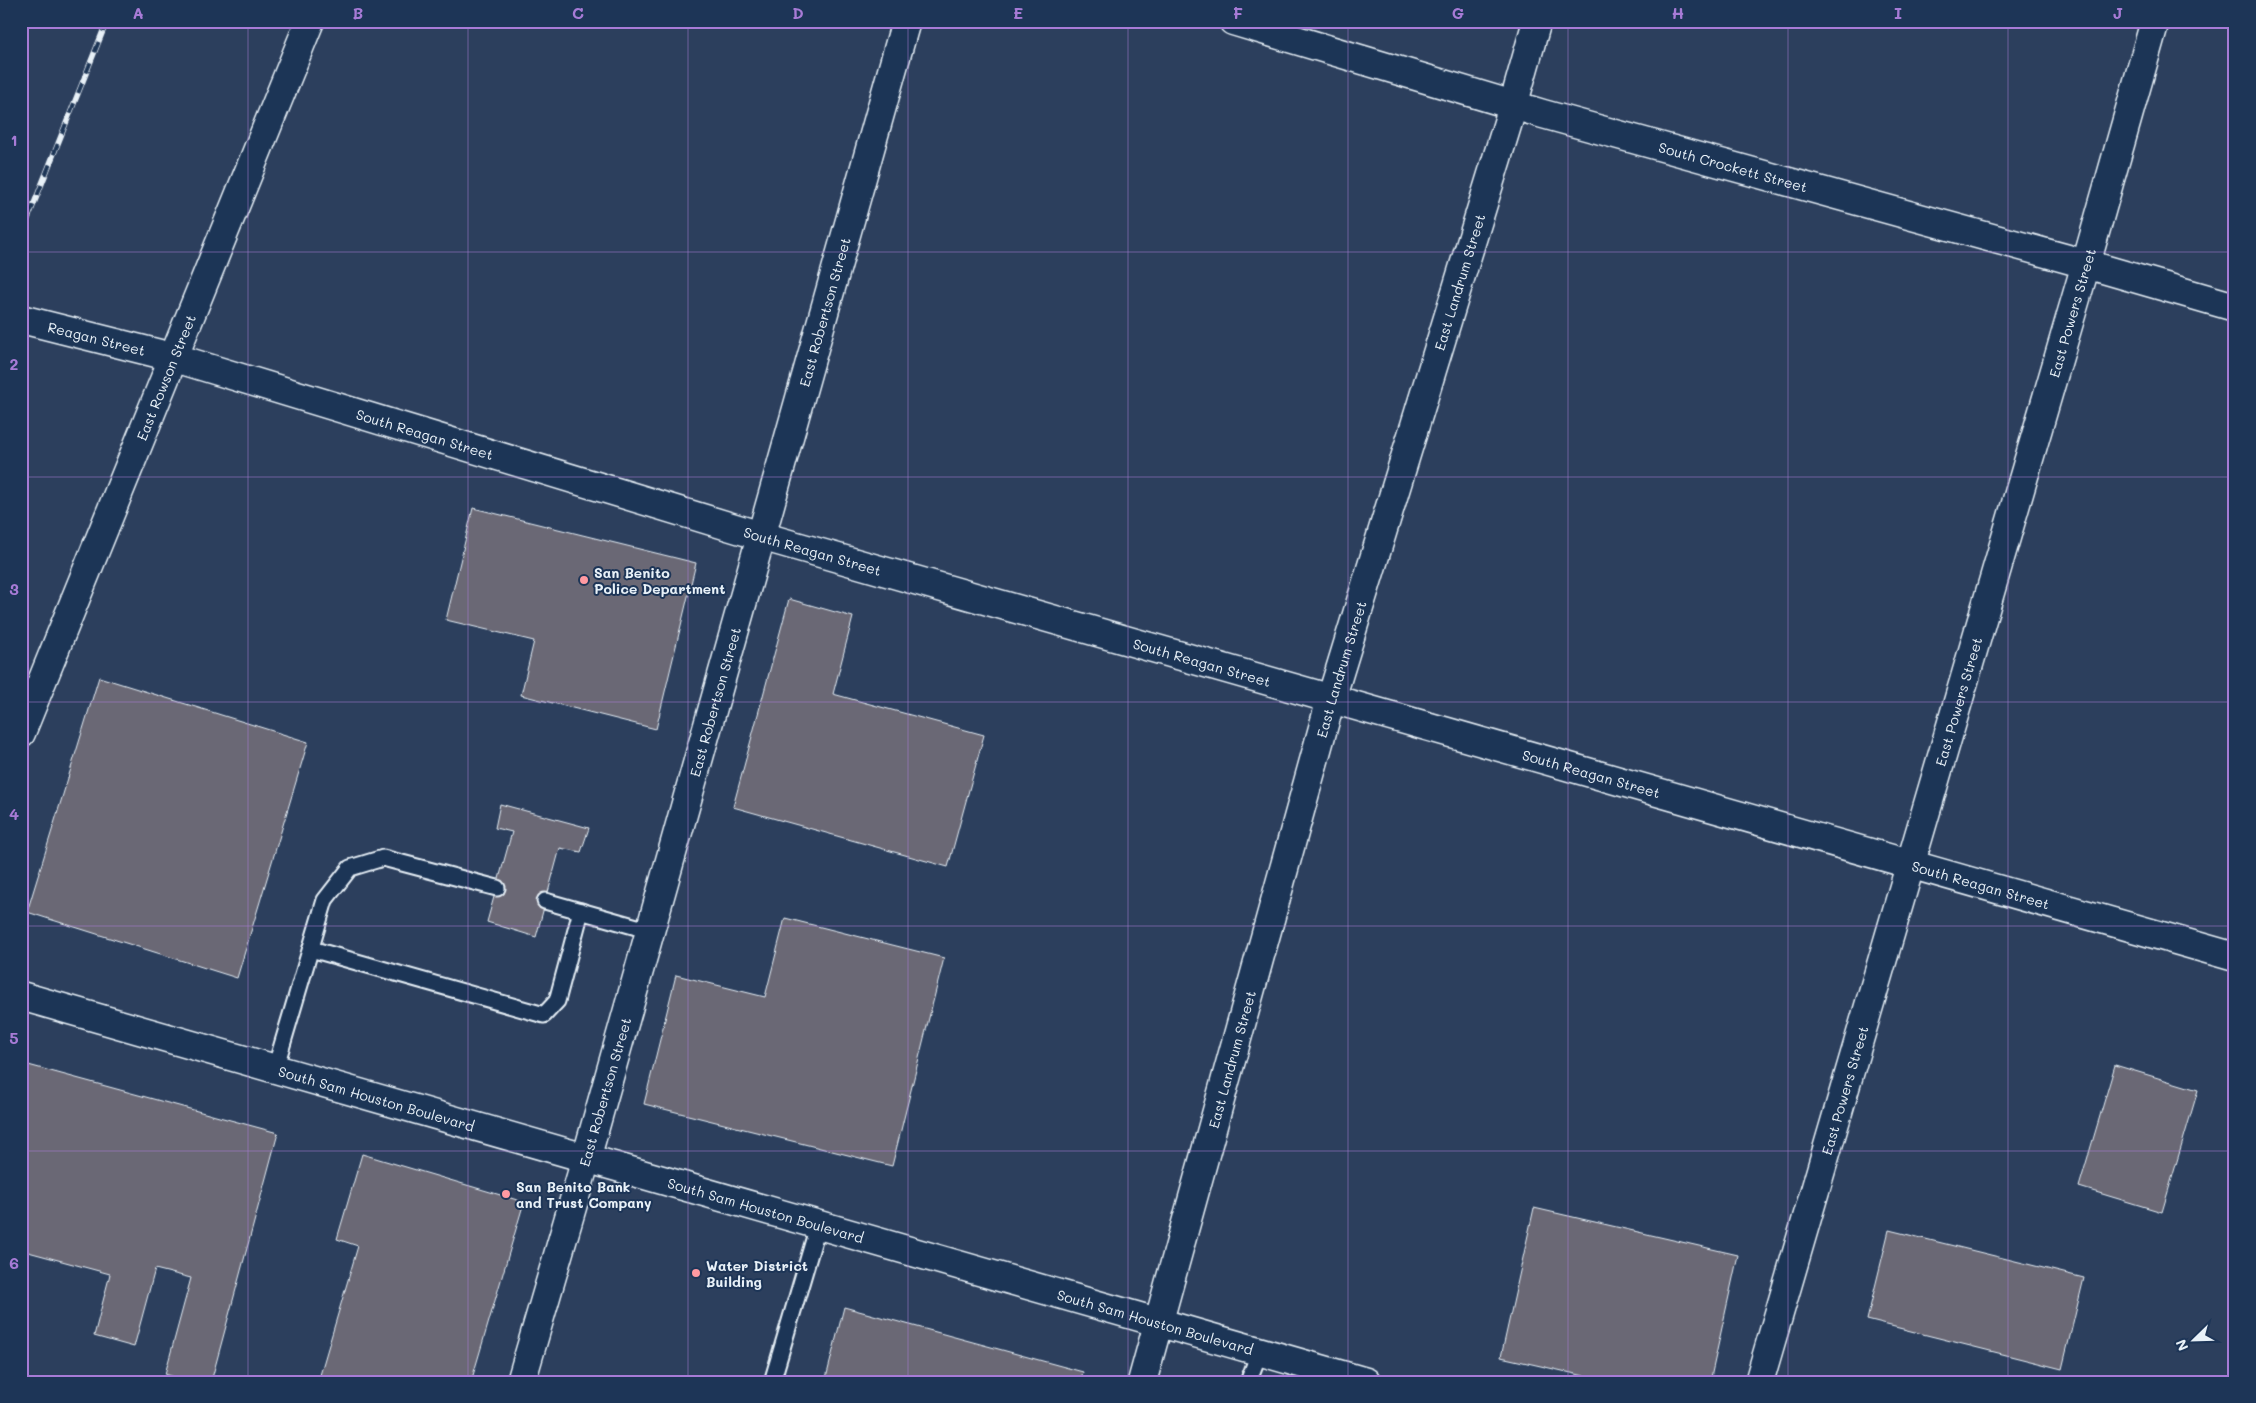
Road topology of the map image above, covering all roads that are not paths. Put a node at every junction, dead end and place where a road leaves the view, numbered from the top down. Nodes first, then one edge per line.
1 (310, 21) edge
2 (906, 21) edge
3 (1233, 21) edge
4 (1537, 21) edge
5 (2155, 21) edge
6 (1514, 106) junction
7 (2086, 264) junction
8 (2235, 307) edge
9 (21, 319) edge
10 (172, 357) junction
11 (761, 536) junction
12 (1331, 699) junction
13 (21, 733) edge
14 (1911, 863) junction
15 (497, 888) dead end
16 (545, 901) dead end
17 (581, 911) junction
18 (651, 931) junction
19 (311, 950) junction
20 (2235, 957) edge
21 (21, 996) edge
22 (276, 1069) junction
23 (586, 1159) junction
24 (818, 1226) junction
25 (1159, 1322) junction
26 (1260, 1351) junction
27 (1325, 1376) edge
28 (522, 1382) edge
29 (772, 1382) edge
30 (1142, 1382) edge
31 (1248, 1382) edge
32 (1366, 1382) edge
33 (1759, 1382) edge

1 - 10 street, East Rowson Street
2 - 11 street, East Robertson Street
3 - 6 street, South Crockett Street
4 - 6 street, East Landrum Street
5 - 7 street, East Powers Street
6 - 7 street, South Crockett Street
6 - 12 street, East Landrum Street
7 - 8 street, South Crockett Street
7 - 14 street, East Powers Street
9 - 10 street, Reagan Street
10 - 11 street, South Reagan Street
10 - 13 street, East Rowson Street
11 - 12 street, South Reagan Street
11 - 18 street, East Robertson Street
12 - 14 street, South Reagan Street
12 - 25 street, East Landrum Street
14 - 20 street, South Reagan Street
14 - 33 street, East Powers Street
15 - 19 lane
16 - 17 lane
17 - 18 lane
17 - 19 lane
18 - 23 street, East Robertson Street
19 - 22 lane
21 - 22 street, South Sam Houston Boulevard
22 - 23 street, South Sam Houston Boulevard
23 - 24 street, South Sam Houston Boulevard
23 - 28 street, East Robertson Street
24 - 25 street, South Sam Houston Boulevard
24 - 29 lane
25 - 26 street, South Sam Houston Boulevard
25 - 30 street, East Landrum Street
26 - 27 street, South Sam Houston Boulevard
26 - 31 lane
27 - 32 street, South Sam Houston Boulevard

